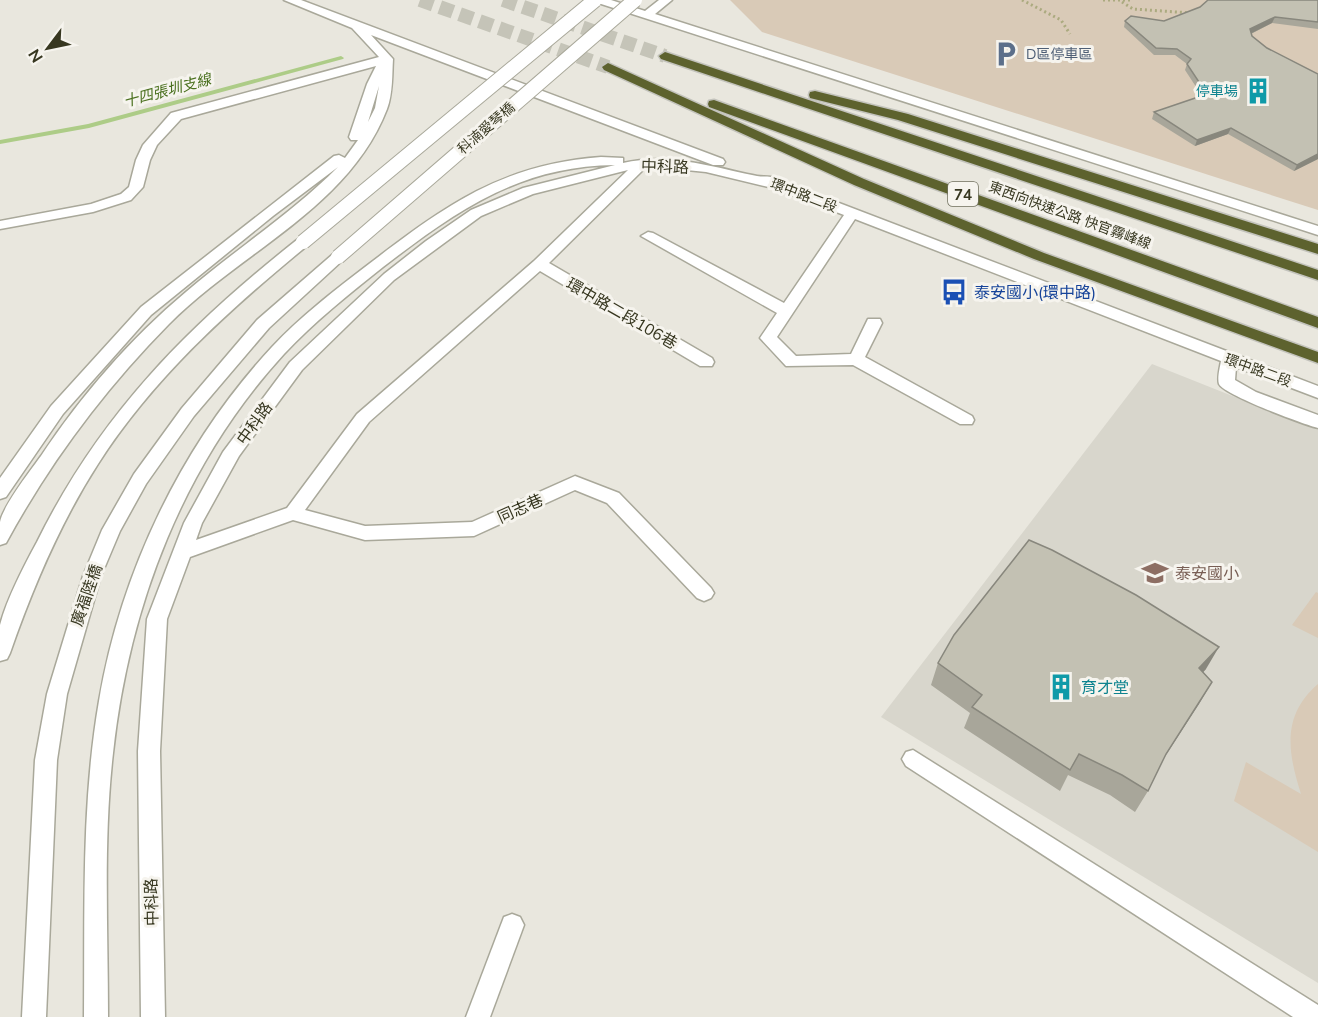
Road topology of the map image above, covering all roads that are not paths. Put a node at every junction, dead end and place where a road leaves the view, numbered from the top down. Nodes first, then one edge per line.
1 (290, 0) edge
2 (597, 0) edge
3 (635, 0) edge
4 (666, 0) edge
5 (647, 15) junction
6 (352, 23) junction
7 (387, 59) junction
8 (644, 162) junction
9 (777, 184) junction
10 (852, 213) junction
11 (0, 225) edge
12 (1318, 231) edge
13 (648, 236) dead end
14 (1318, 249) edge
15 (338, 257) joint
16 (539, 264) junction
17 (1318, 275) edge
18 (786, 311) junction
19 (874, 323) dead end
20 (1318, 323) edge
21 (1318, 358) edge
22 (856, 359) junction
23 (1229, 359) junction
24 (706, 362) dead end
25 (1318, 392) edge
26 (966, 420) dead end
27 (1318, 422) edge
28 (22, 459) junction
29 (0, 467) edge
30 (0, 492) edge
31 (293, 513) junction
32 (0, 538) edge
33 (180, 553) junction
34 (704, 593) dead end
35 (0, 653) edge
36 (914, 759) dead end
37 (512, 925) dead end
38 (34, 1017) edge
39 (96, 1017) edge
40 (153, 1017) edge
41 (478, 1017) edge
42 (1315, 1017) edge

1 - 6 street, 環中路二段
2 - 5 street
2 - 35 street, 科湳愛琴橋, bridge
3 - 15 street, 科湳愛琴橋, bridge
4 - 5 street
5 - 12 street
6 - 7 street
6 - 9 street, 環中路二段
7 - 11 street
7 - 28 street
7 - 32 street
8 - 9 street, 中科路
8 - 16 street
8 - 33 street, 中科路
8 - 39 street
9 - 10 street, 環中路二段
10 - 18 street
10 - 23 street, 環中路二段
13 - 18 street
14 - 17 highway, 東西向快速公路 快官霧峰線 / 74
15 - 38 street, 廣福陸橋
16 - 24 street, 環中路二段106巷
16 - 31 street
18 - 22 street
19 - 22 street
20 - 21 highway, 東西向快速公路 快官霧峰線 / 74
22 - 26 street
23 - 25 street, 環中路二段
23 - 27 street
28 - 29 street
28 - 30 street
31 - 33 street
31 - 34 street, 同志巷
33 - 40 street, 中科路
36 - 42 street
37 - 41 street

